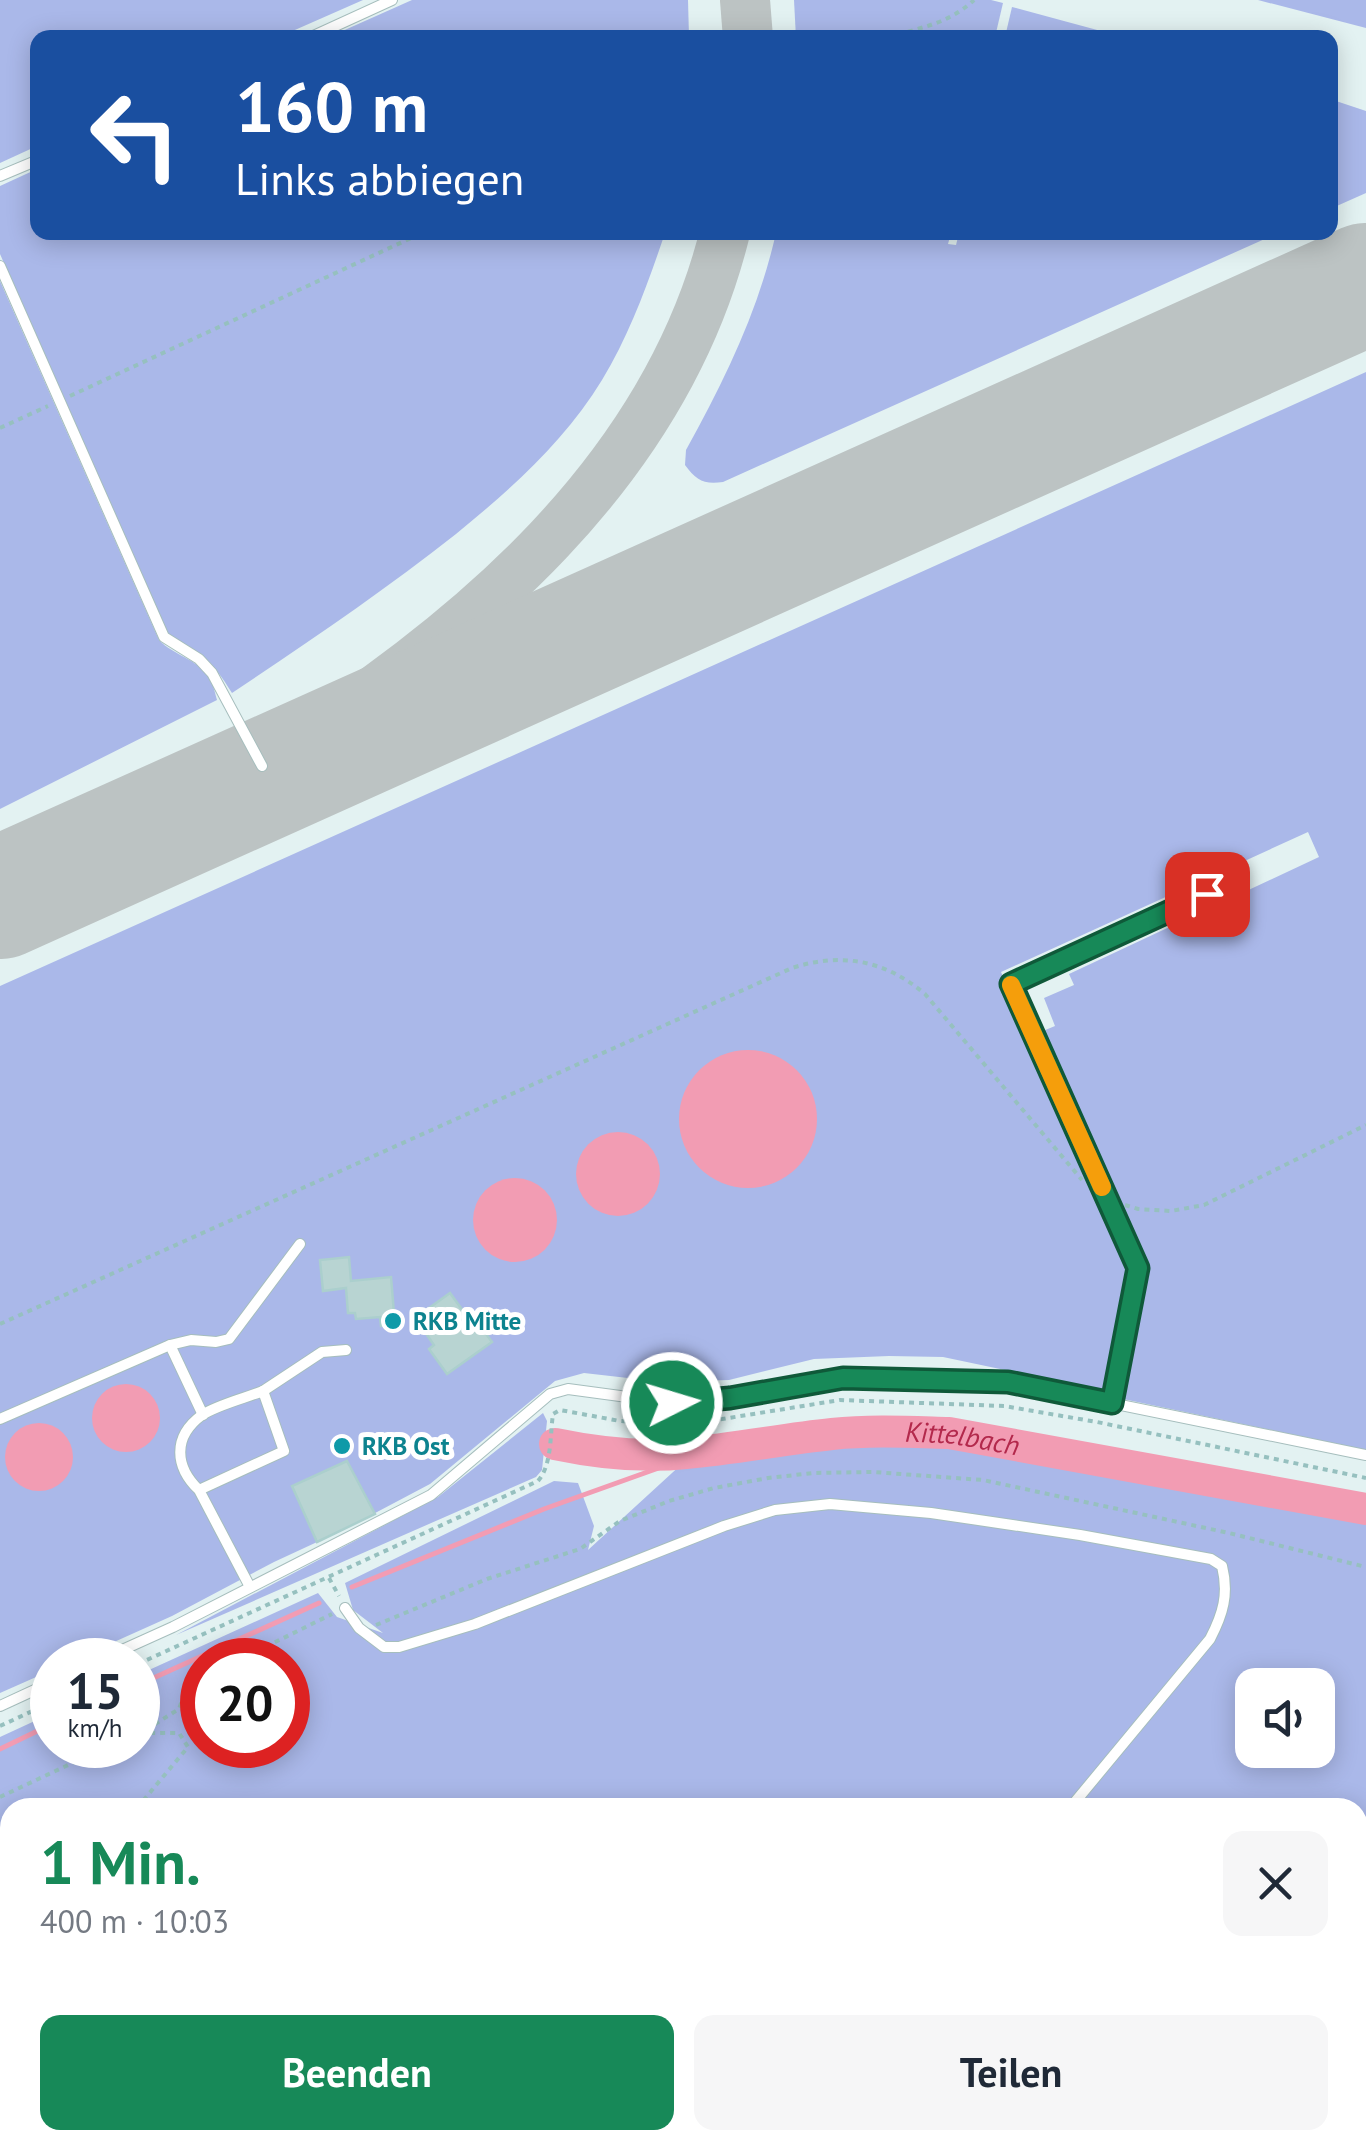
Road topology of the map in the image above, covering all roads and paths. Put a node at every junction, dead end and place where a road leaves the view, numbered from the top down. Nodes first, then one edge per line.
1 (392, 0) edge
2 (974, 0) edge
3 (326, 30) edge
4 (917, 30) edge
5 (30, 163) edge
6 (0, 176) edge
7 (407, 240) edge
8 (0, 266) edge
9 (60, 400) junction
10 (0, 428) edge
11 (262, 766) dead end
12 (1207, 894) dead end
13 (1366, 1125) edge
14 (1106, 1197) junction
15 (300, 1244) dead end
16 (0, 1324) edge
17 (170, 1345) junction
18 (346, 1350) dead end
19 (263, 1391) junction
20 (1112, 1403) junction
21 (203, 1415) junction
22 (0, 1419) edge
23 (1366, 1455) edge
24 (1366, 1478) edge
25 (199, 1490) junction
26 (1366, 1568) edge
27 (329, 1577) junction
28 (250, 1587) junction
29 (345, 1608) junction
30 (376, 1625) dead end
31 (148, 1638) edge
32 (284, 1638) edge
33 (160, 1654) edge
34 (30, 1692) edge
35 (0, 1706) edge
36 (180, 1706) edge
37 (30, 1712) edge
38 (160, 1721) edge
39 (0, 1726) edge
40 (160, 1733) edge
41 (61, 1768) edge
42 (0, 1797) edge
43 (145, 1798) edge
44 (1078, 1798) edge

1 - 3 lane
2 - 4 path
5 - 6 lane
7 - 9 path
8 - 9 lane
9 - 10 path
9 - 11 lane
12 - 14 lane
13 - 14 path
14 - 16 path
14 - 20 lane
15 - 17 lane
17 - 21 lane
17 - 22 lane
18 - 19 lane
19 - 21 lane
19 - 25 lane
20 - 23 lane
20 - 28 lane
21 - 25 lane
24 - 27 path
25 - 28 lane
26 - 30 path
27 - 29 path
27 - 33 path
28 - 31 lane
29 - 32 path
29 - 44 lane
34 - 35 lane
36 - 38 path
37 - 39 path
40 - 43 path
41 - 42 path

